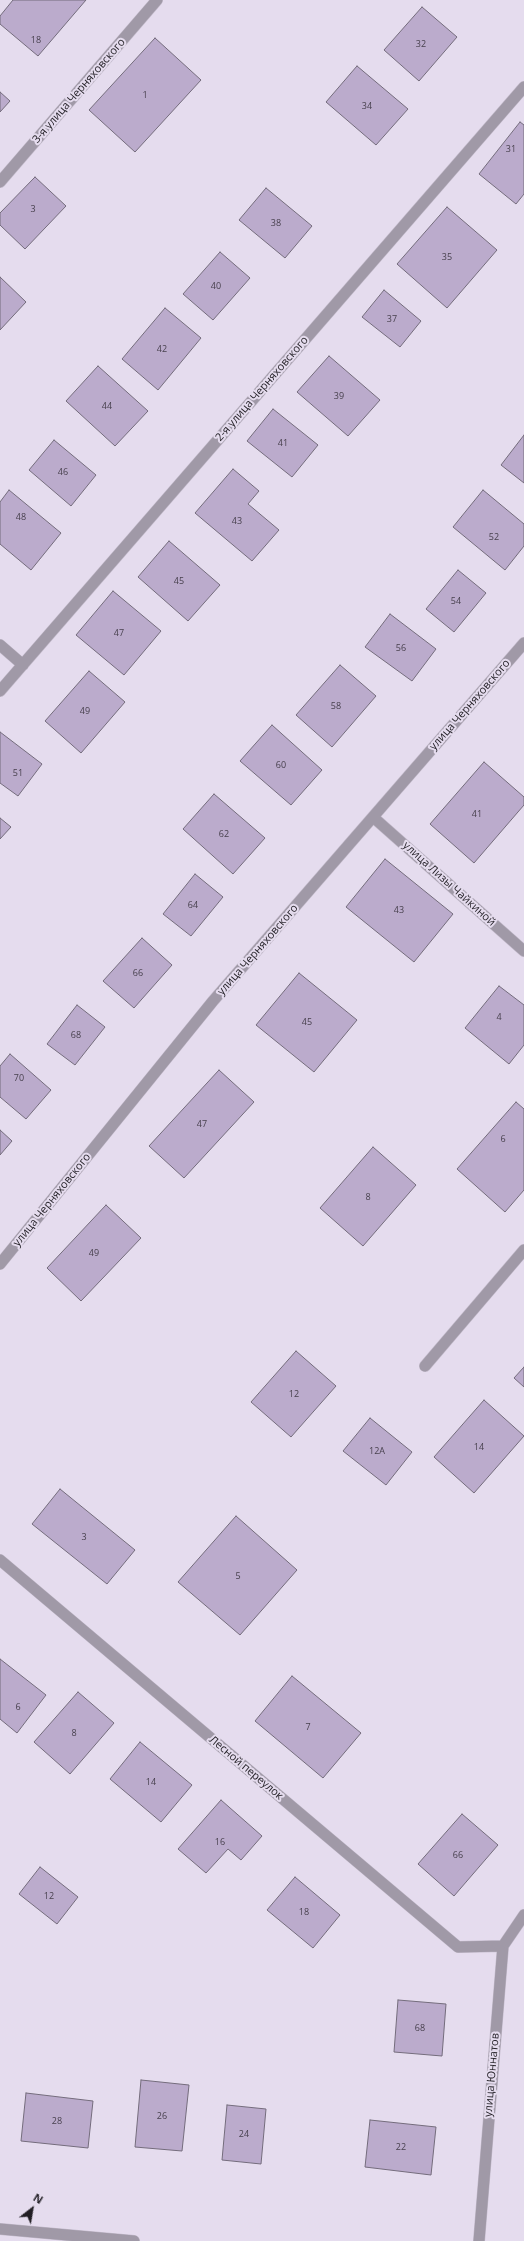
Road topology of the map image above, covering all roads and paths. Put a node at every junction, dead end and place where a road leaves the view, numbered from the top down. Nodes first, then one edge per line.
1 (157, 0) edge
2 (524, 87) edge
3 (0, 182) edge
4 (524, 643) edge
5 (0, 644) edge
6 (23, 665) junction
7 (0, 692) edge
8 (373, 817) junction
9 (524, 951) edge
10 (524, 1250) edge
11 (0, 1264) edge
12 (425, 1366) dead end
13 (0, 1560) edge
14 (524, 1914) edge
15 (503, 1946) junction
16 (0, 2229) edge
17 (134, 2241) edge
18 (479, 2241) edge

1 - 3 street, 3-я улица Черняховского
2 - 6 street, 2-я улица Черняховского
4 - 8 street, улица Черняховского
5 - 6 street
6 - 7 street, 2-я улица Черняховского
8 - 9 street, улица Лизы Чайкиной
8 - 11 street, улица Черняховского
10 - 12 street
13 - 15 street, Лесной переулок
14 - 15 street, улица Юннатов
15 - 18 street, улица Юннатов
16 - 17 street

